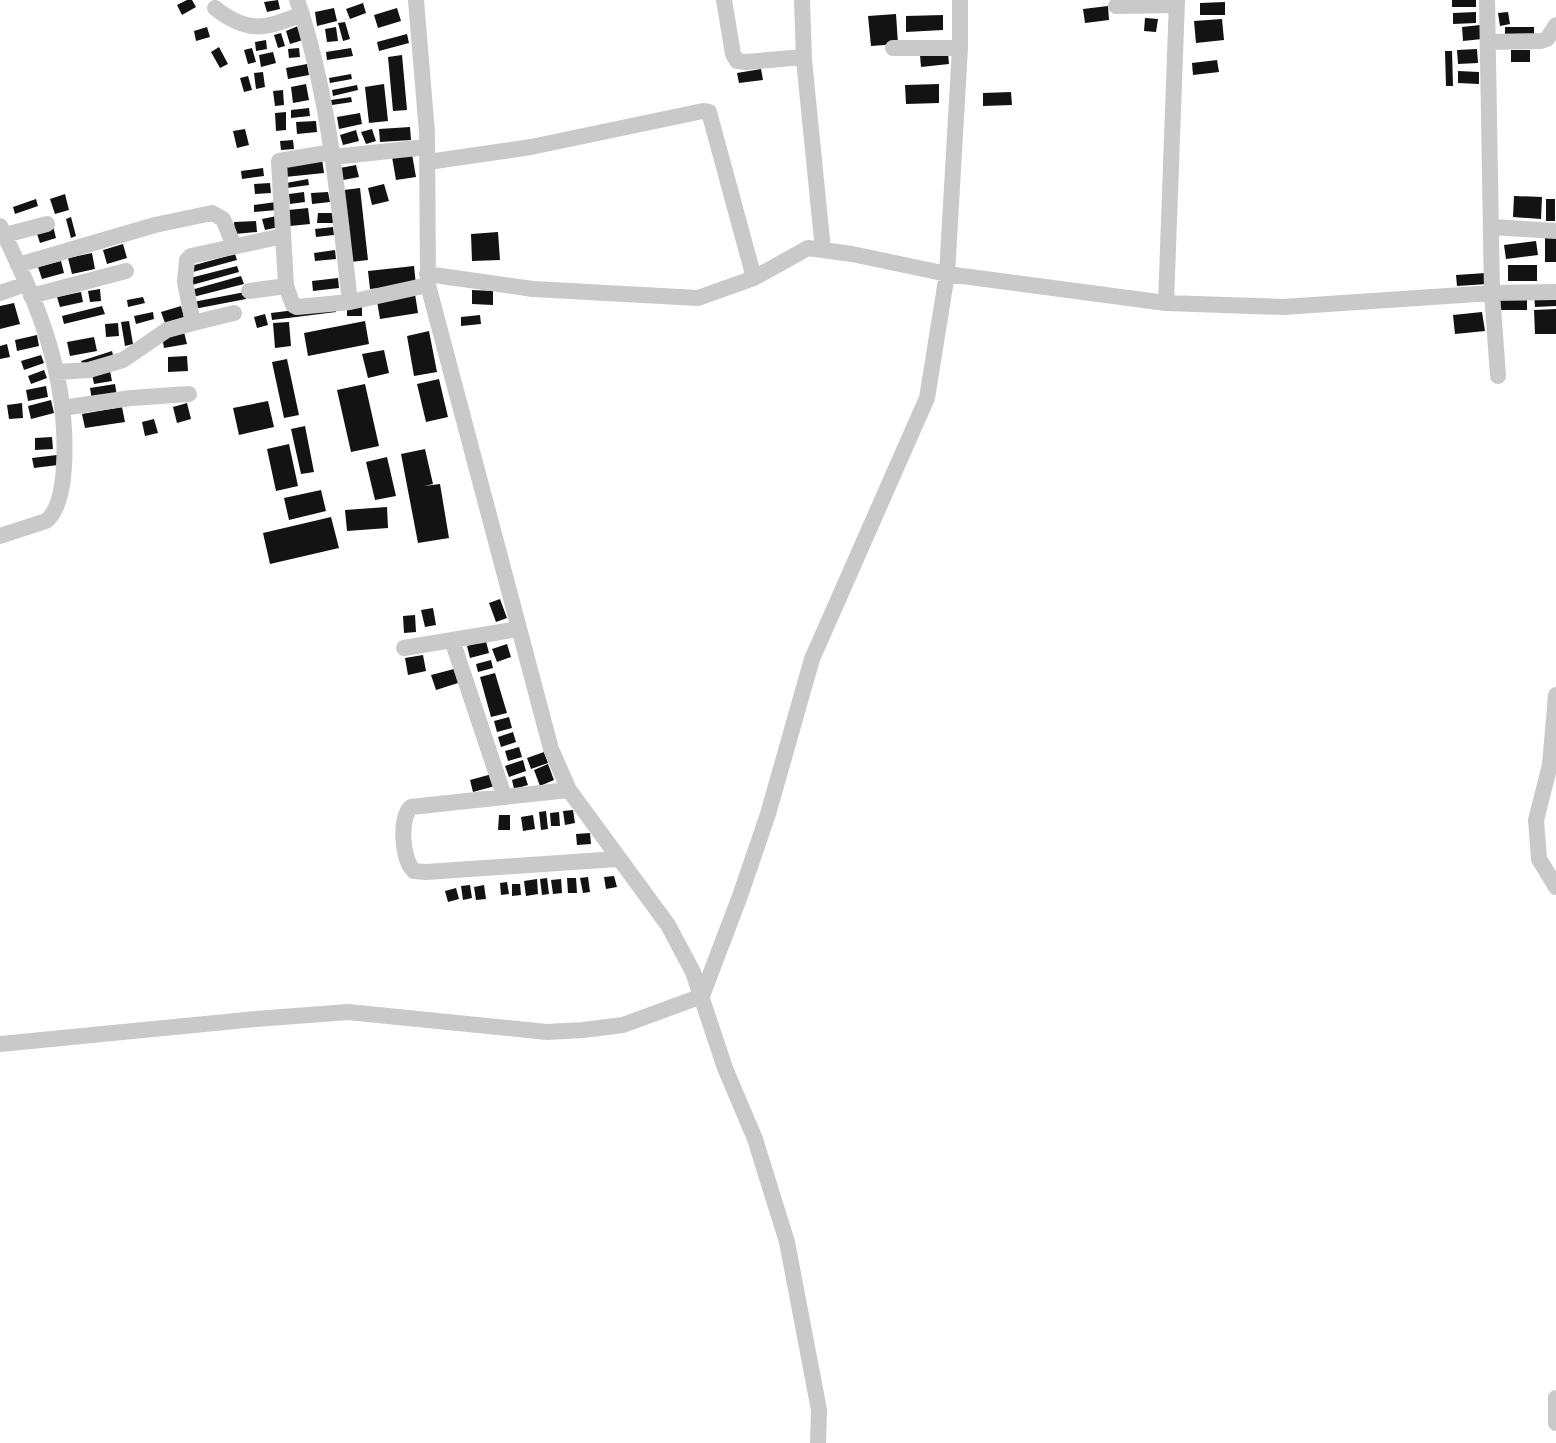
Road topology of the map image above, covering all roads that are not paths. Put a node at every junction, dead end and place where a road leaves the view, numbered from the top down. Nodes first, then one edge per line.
1 (416, 0) edge
2 (724, 0) edge
3 (802, 0) edge
4 (960, 0) edge
5 (1487, 0) edge
6 (1177, 2) edge
7 (1116, 6) dead end
8 (299, 7) edge
9 (215, 8) dead end
10 (1556, 26) edge
11 (1488, 42) junction
12 (893, 48) dead end
13 (960, 48) junction
14 (803, 57) junction
15 (332, 155) junction
16 (427, 155) junction
17 (47, 224) dead end
18 (1492, 226) junction
19 (2, 231) edge
20 (1556, 231) edge
21 (283, 236) junction
22 (234, 246) junction
23 (823, 250) junction
24 (18, 265) junction
25 (126, 271) dead end
26 (947, 274) junction
27 (754, 278) junction
28 (428, 279) junction
29 (286, 286) junction
30 (28, 290) junction
31 (249, 291) dead end
32 (1556, 292) edge
33 (0, 293) edge
34 (1492, 293) junction
35 (350, 302) junction
36 (1166, 303) junction
37 (234, 313) dead end
38 (193, 323) junction
39 (58, 372) junction
40 (1498, 376) dead end
41 (189, 394) dead end
42 (62, 408) junction
43 (0, 536) edge
44 (518, 629) junction
45 (452, 640) junction
46 (404, 648) dead end
47 (1556, 694) edge
48 (569, 790) junction
49 (504, 796) junction
50 (617, 859) junction
51 (1556, 887) edge
52 (702, 996) junction
53 (0, 1044) edge
54 (1556, 1398) edge
55 (1556, 1423) edge
56 (818, 1443) edge

1 - 16 street
2 - 14 street
3 - 14 street
4 - 13 street
5 - 11 street
6 - 7 street
6 - 36 street
8 - 9 street
8 - 15 street
10 - 11 street
11 - 18 street
12 - 13 street
13 - 26 street
14 - 23 street
15 - 16 street
15 - 21 street
15 - 35 street
16 - 27 street
16 - 28 street
17 - 19 street
18 - 20 street
18 - 34 street
19 - 24 street
21 - 22 street
21 - 29 street
22 - 24 street
22 - 38 street
23 - 26 street
23 - 27 street
24 - 30 street
25 - 30 street
26 - 36 street
26 - 52 street
27 - 28 street
28 - 35 street
28 - 44 street
29 - 31 street
29 - 35 street
30 - 33 street
30 - 39 street
32 - 34 street
34 - 36 street
34 - 40 street
37 - 38 street
38 - 39 street
39 - 42 street
41 - 42 street
42 - 43 street
44 - 45 street
44 - 48 street
45 - 46 street
45 - 49 street
47 - 51 street
48 - 49 street
48 - 50 street
49 - 50 street
50 - 52 street
52 - 53 street
52 - 56 street
54 - 55 street

